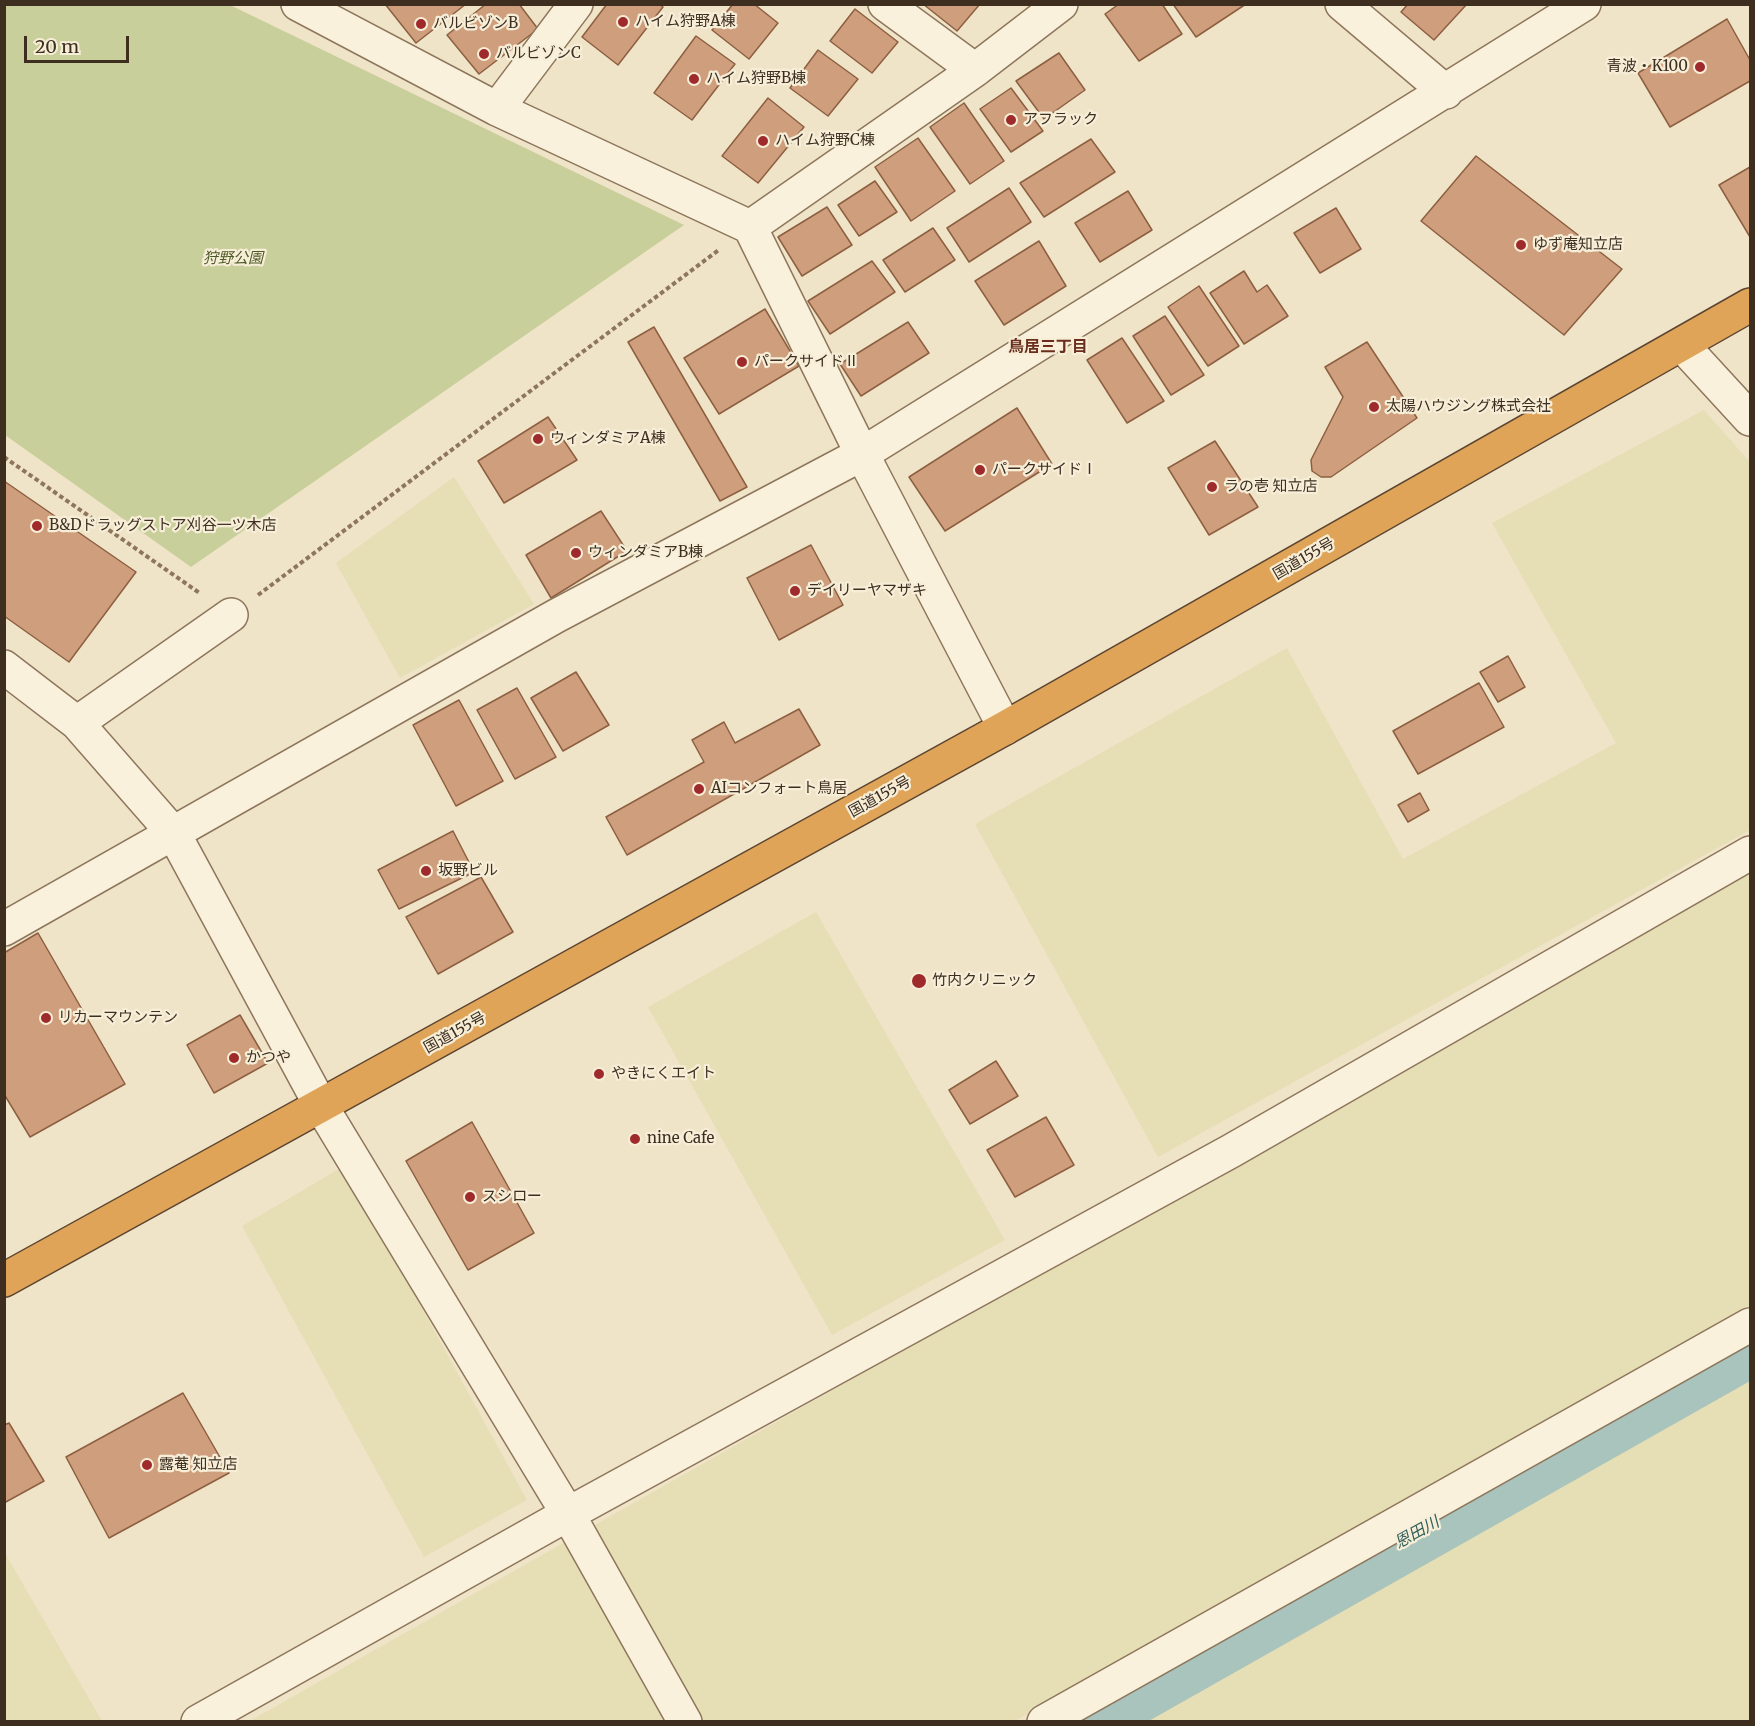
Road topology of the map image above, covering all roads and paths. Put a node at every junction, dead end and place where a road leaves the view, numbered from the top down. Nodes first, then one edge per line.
1 (298, 4) edge
2 (576, 4) edge
3 (885, 4) edge
4 (1061, 4) edge
5 (1342, 4) edge
6 (1584, 4) edge
7 (975, 70) junction
8 (1446, 92) junction
9 (497, 109) junction
10 (750, 227) junction
11 (1750, 305) edge
12 (1682, 345) junction
13 (1750, 419) edge
14 (862, 454) junction
15 (4, 457) edge
16 (231, 615) junction
17 (4, 668) edge
18 (77, 723) junction
19 (1005, 728) junction
20 (174, 834) junction
21 (1750, 853) edge
22 (4, 929) edge
23 (321, 1106) junction
24 (4, 1280) edge
25 (1750, 1325) edge
26 (568, 1514) junction
27 (198, 1722) edge
28 (685, 1722) edge
29 (1044, 1722) edge

1 - 9 street
2 - 9 street
3 - 7 street
4 - 7 street
5 - 8 street
6 - 8 street
7 - 10 street
8 - 14 street
9 - 10 street
10 - 14 street
10 - 16 path
11 - 12 highway, 国道155号
12 - 13 street
12 - 19 highway, 国道155号
14 - 19 street
14 - 20 street
15 - 16 path
16 - 18 street
17 - 18 street
18 - 20 street
19 - 23 highway, 国道155号
20 - 22 street
20 - 23 street
21 - 26 street
23 - 24 highway, 国道155号
23 - 26 street
25 - 29 street
26 - 27 street
26 - 28 street

